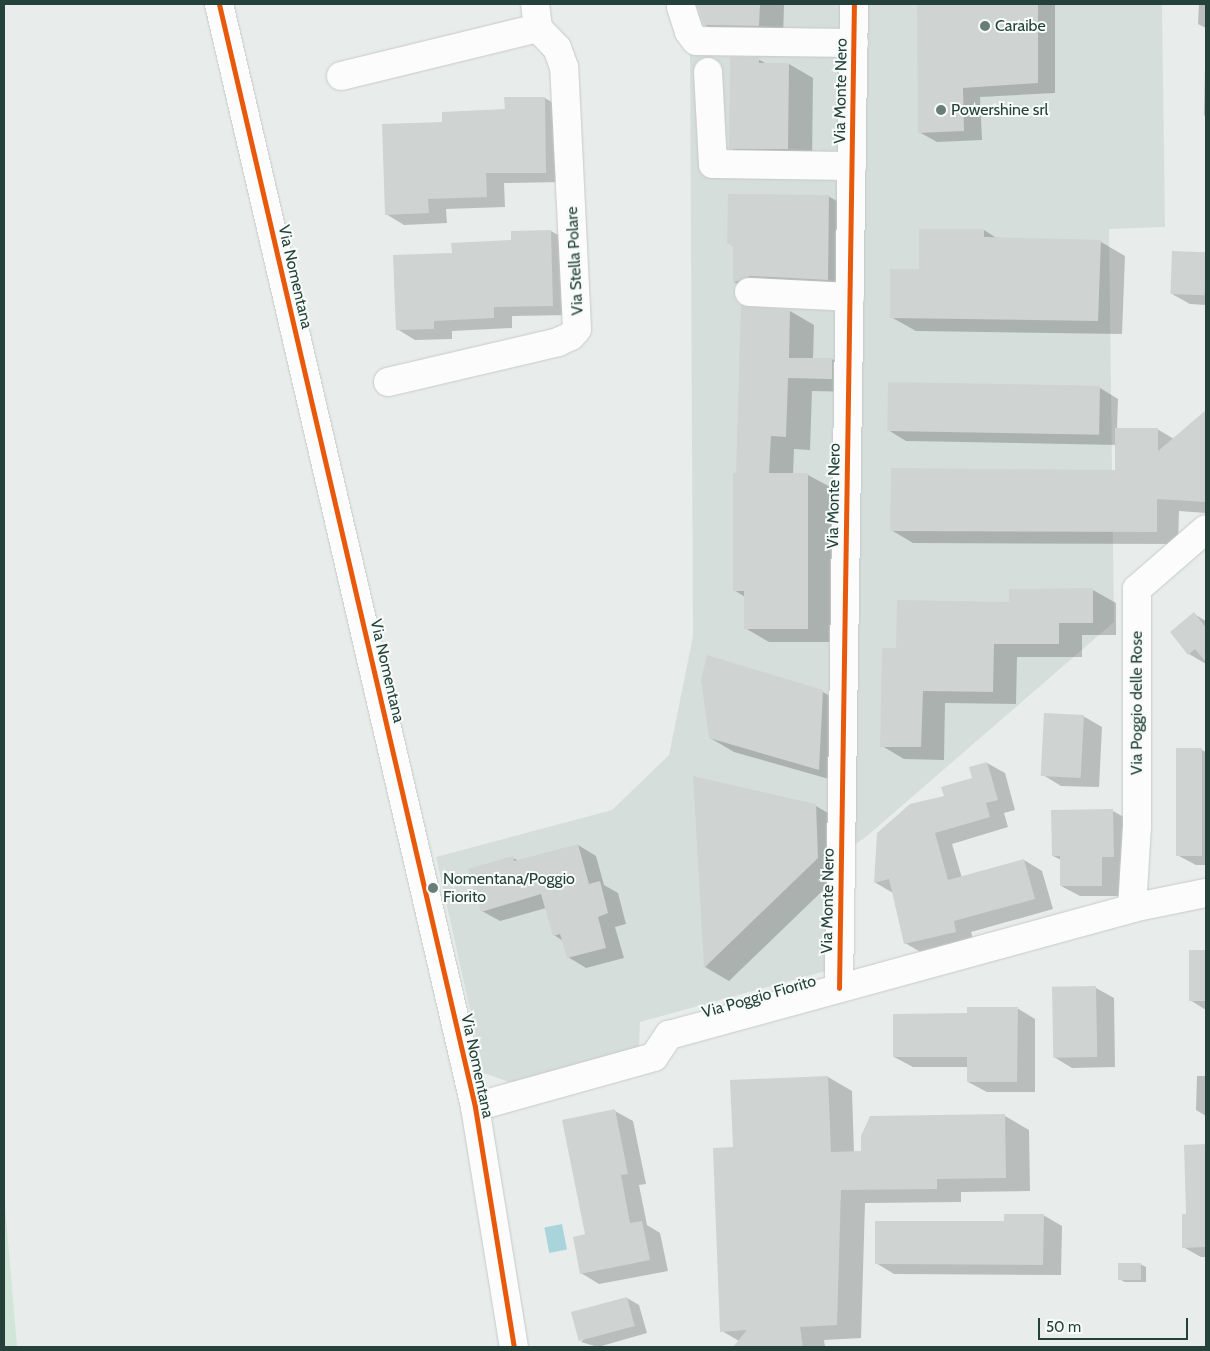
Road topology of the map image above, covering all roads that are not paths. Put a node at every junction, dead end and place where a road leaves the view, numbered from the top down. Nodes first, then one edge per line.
1 (219, 4) edge
2 (854, 4) edge
3 (681, 7) dead end
4 (537, 16) edge
5 (854, 43) junction
6 (708, 72) dead end
7 (342, 76) dead end
8 (852, 166) junction
9 (749, 292) dead end
10 (850, 296) junction
11 (388, 382) dead end
12 (1206, 529) edge
13 (1206, 893) edge
14 (1132, 908) junction
15 (839, 988) junction
16 (475, 1107) junction
17 (514, 1347) edge

1 - 16 street, Via Nomentana
2 - 5 street, Via Monte Nero
3 - 5 street
4 - 7 street
4 - 11 street, Via Stella Polare
5 - 8 street, Via Monte Nero
6 - 8 street
8 - 10 street, Via Monte Nero
9 - 10 street
10 - 15 street, Via Monte Nero
12 - 14 street, Via Poggio delle Rose
13 - 14 street, Via Poggio Fiorito
14 - 15 street, Via Poggio Fiorito
15 - 16 street, Via Poggio Fiorito
16 - 17 street, Via Nomentana

